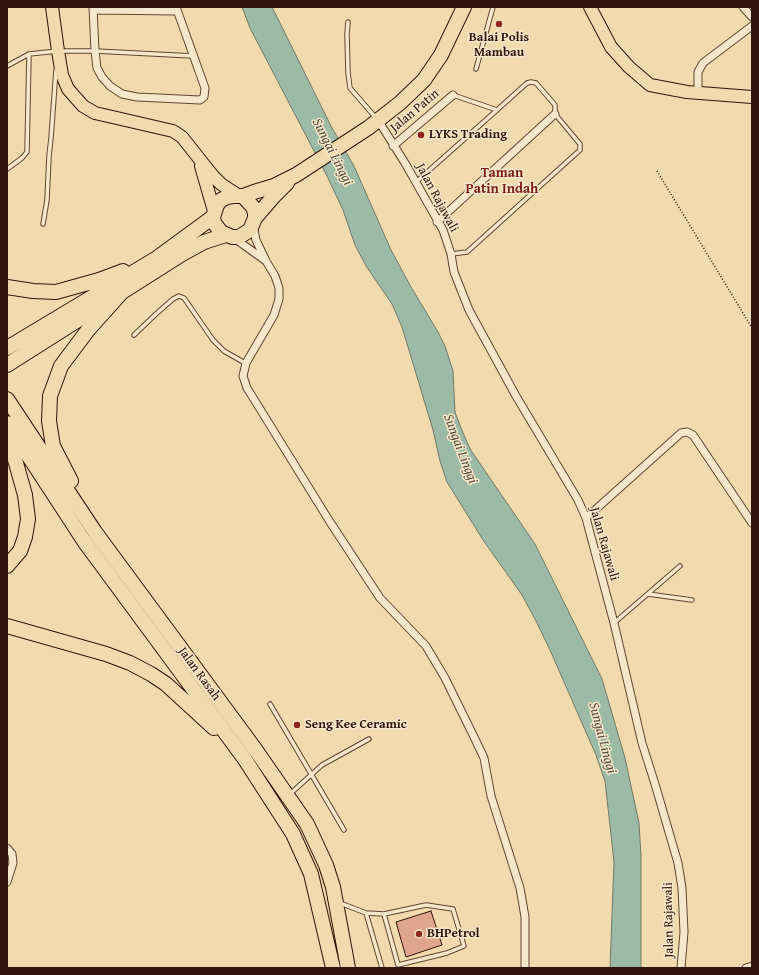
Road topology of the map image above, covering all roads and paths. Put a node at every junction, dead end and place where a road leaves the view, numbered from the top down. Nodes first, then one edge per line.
1 (52, 7) edge
2 (464, 7) edge
3 (493, 7) edge
4 (590, 7) edge
5 (744, 7) edge
6 (93, 8) edge
7 (177, 9) edge
8 (752, 17) edge
9 (348, 22) dead end
10 (752, 26) edge
11 (58, 51) junction
12 (94, 51) junction
13 (29, 54) junction
14 (193, 56) junction
15 (7, 66) edge
16 (476, 69) dead end
17 (698, 93) junction
18 (453, 95) joint
19 (752, 97) edge
20 (497, 110) junction
21 (555, 114) junction
22 (373, 124) junction
23 (393, 146) junction
24 (199, 159) junction
25 (7, 169) edge
26 (657, 171) dead end
27 (296, 175) junction
28 (415, 183) junction
29 (241, 196) junction
30 (214, 214) junction
31 (254, 222) junction
32 (438, 222) junction
33 (43, 224) dead end
34 (229, 236) junction
35 (451, 254) junction
36 (157, 258) junction
37 (266, 261) junction
38 (7, 287) edge
39 (122, 292) junction
40 (752, 328) edge
41 (134, 334) dead end
42 (7, 348) edge
43 (246, 364) junction
44 (7, 365) edge
45 (10, 403) edge
46 (7, 422) edge
47 (7, 431) edge
48 (586, 518) junction
49 (752, 523) edge
50 (95, 532) junction
51 (7, 566) edge
52 (680, 566) dead end
53 (648, 594) junction
54 (692, 600) dead end
55 (614, 624) junction
56 (7, 626) edge
57 (270, 704) dead end
58 (369, 739) dead end
59 (244, 758) junction
60 (311, 775) junction
61 (288, 796) junction
62 (344, 830) dead end
63 (7, 848) edge
64 (7, 882) edge
65 (336, 902) junction
66 (366, 914) junction
67 (384, 914) junction
68 (752, 966) edge
69 (333, 968) edge
70 (348, 968) edge
71 (382, 968) edge
72 (525, 968) edge
73 (681, 968) edge
74 (746, 968) edge

1 - 11 main road
2 - 22 highway
3 - 16 lane
4 - 17 main road
5 - 8 street
6 - 7 street
6 - 12 street
7 - 14 street
9 - 22 lane
10 - 17 street
11 - 12 lane
11 - 13 lane
11 - 24 main road
11 - 33 lane
12 - 14 lane
12 - 14 street
13 - 15 lane
13 - 25 lane
17 - 19 main road
18 - 20 lane
18 - 23 street, Jalan Patin
20 - 21 lane
20 - 28 lane
21 - 32 street
21 - 35 lane
22 - 23 street, Jalan Rajawali
22 - 27 highway
23 - 28 street, Jalan Rajawali
24 - 29 main road
24 - 30 main road
26 - 40 path
27 - 29 highway
27 - 31 highway
28 - 32 street, Jalan Rajawali
29 - 30 highway
29 - 31 highway
30 - 34 highway
30 - 36 highway
31 - 34 highway
31 - 37 street
32 - 35 street, Jalan Rajawali
34 - 37 street
34 - 39 highway
35 - 48 street, Jalan Rajawali
36 - 38 highway
36 - 42 highway
37 - 43 street
39 - 44 highway
39 - 50 highway
41 - 43 lane
43 - 72 street
45 - 50 highway, Jalan Rasah
46 - 59 highway, Jalan Rasah
47 - 51 highway
48 - 49 street
48 - 55 street, Jalan Rajawali
50 - 61 highway, Jalan Rasah
52 - 53 lane
53 - 54 lane
53 - 55 lane
55 - 73 street, Jalan Rajawali
56 - 59 highway
57 - 60 lane
58 - 60 lane
59 - 69 highway, Jalan Rasah
60 - 61 lane
60 - 62 lane
61 - 65 highway, Jalan Rasah
63 - 64 street
65 - 66 lane
65 - 70 highway, Jalan Rasah
66 - 67 lane
66 - 71 lane
67 - 67 lane
68 - 74 street

